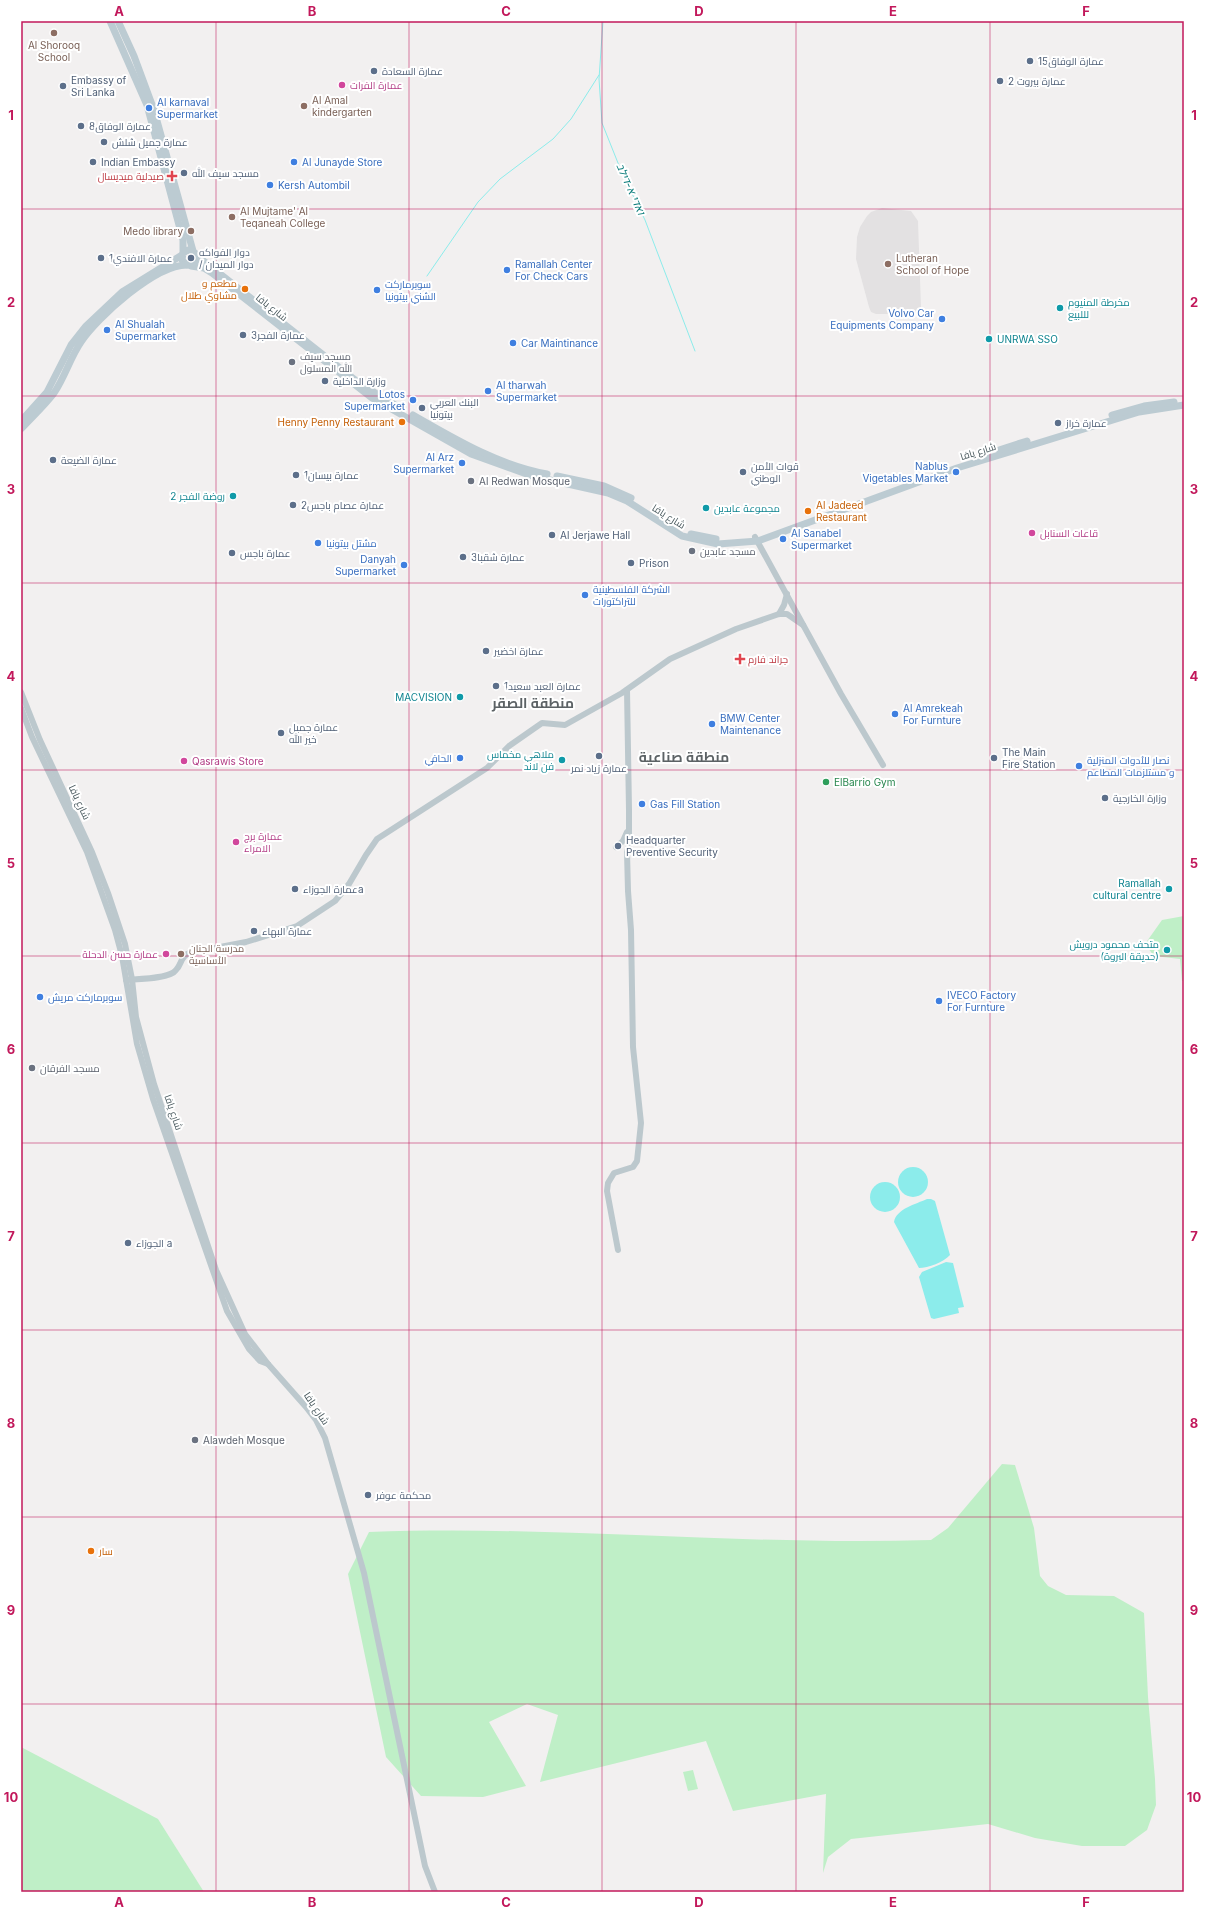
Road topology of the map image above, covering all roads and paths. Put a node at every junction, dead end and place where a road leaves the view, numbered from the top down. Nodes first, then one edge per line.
1 (110, 21) edge
2 (118, 21) edge
3 (195, 253) junction
4 (183, 254) junction
5 (189, 266) junction
6 (1184, 401) edge
7 (1184, 405) edge
8 (21, 421) edge
9 (21, 429) edge
10 (757, 539) junction
11 (786, 594) junction
12 (779, 614) junction
13 (803, 625) junction
14 (626, 690) junction
15 (21, 692) edge
16 (620, 695) junction
17 (21, 708) edge
18 (627, 708) junction
19 (882, 765) dead end
20 (628, 830) junction
21 (627, 852) junction
22 (129, 980) junction
23 (618, 1250) dead end
24 (435, 1892) edge

1 - 4 main road
2 - 3 main road
3 - 4 main road
3 - 5 main road
3 - 10 main road, شارع يافا
4 - 5 main road
4 - 8 main road
5 - 9 main road
5 - 10 main road, شارع يافا
6 - 10 main road, شارع يافا
7 - 10 main road, شارع يافا
10 - 11 street
11 - 12 street
11 - 13 street
12 - 13 street
12 - 14 street
13 - 19 street
14 - 16 street
14 - 18 street
15 - 22 street, شارع يافا
16 - 18 street
16 - 22 street
17 - 22 street
18 - 20 street
20 - 21 street
20 - 21 street
21 - 23 street
22 - 24 street, شارع يافا

